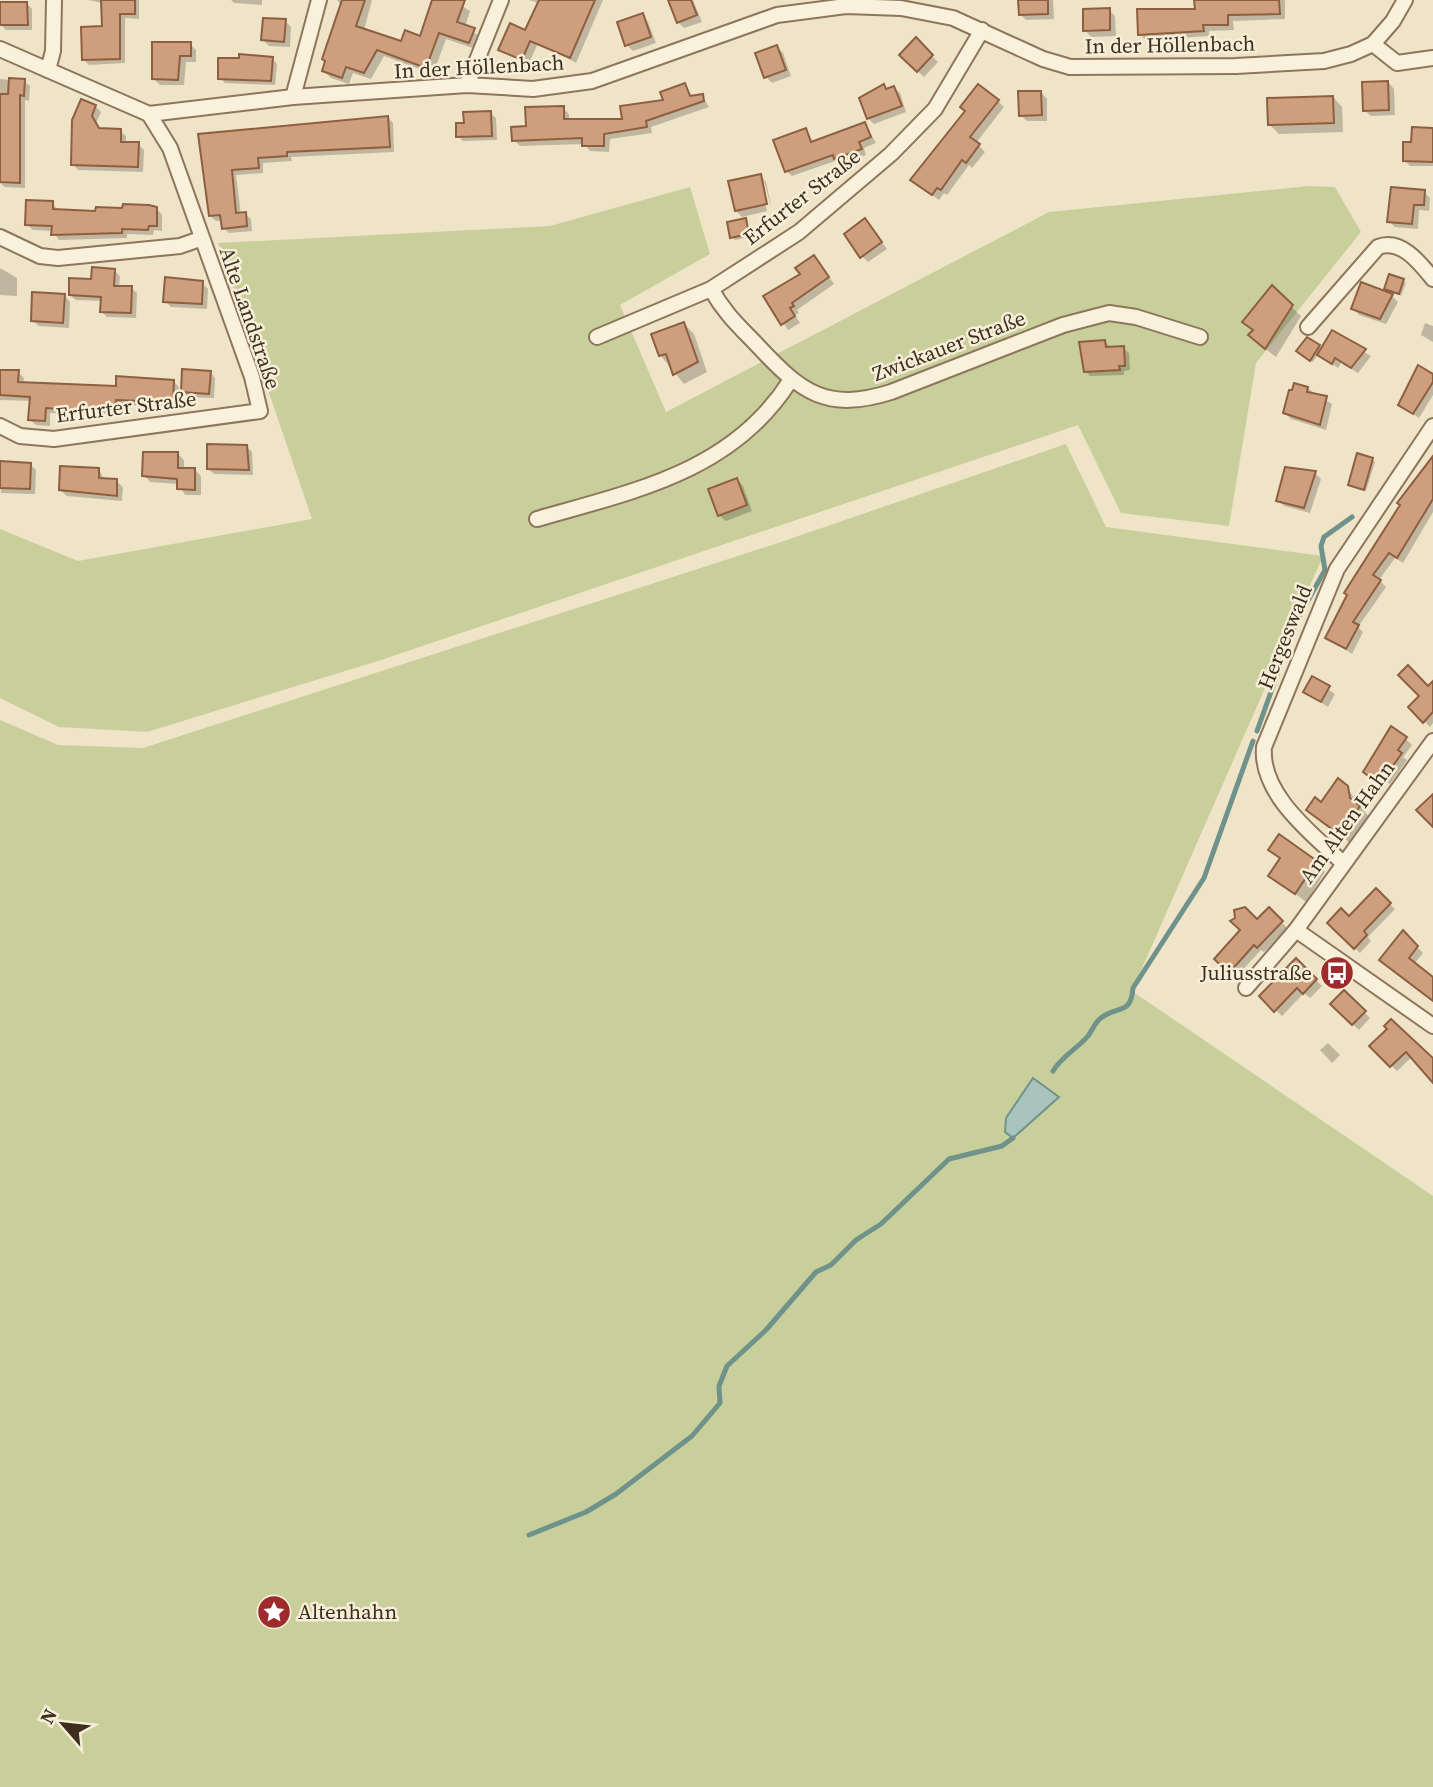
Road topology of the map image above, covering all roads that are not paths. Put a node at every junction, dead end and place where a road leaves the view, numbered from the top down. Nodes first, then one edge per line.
1 (54, 0) edge
2 (319, 0) edge
3 (501, 0) edge
4 (1405, 0) edge
5 (982, 30) junction
6 (1373, 44) junction
7 (0, 49) edge
8 (1433, 58) edge
9 (48, 70) junction
10 (467, 85) junction
11 (293, 97) junction
12 (149, 114) junction
13 (0, 237) edge
14 (200, 239) junction
15 (1433, 279) edge
16 (711, 289) junction
17 (1308, 327) dead end
18 (597, 337) dead end
19 (1200, 337) dead end
20 (790, 381) junction
21 (260, 411) joint
22 (0, 426) edge
23 (1433, 426) edge
24 (537, 519) dead end
25 (1431, 746) edge
26 (1343, 863) junction
27 (1296, 930) junction
28 (1246, 988) dead end
29 (1433, 1026) edge

1 - 9 street
2 - 11 street
3 - 10 street
4 - 6 street
5 - 6 street, In der Höllenbach
5 - 10 street, In der Höllenbach
5 - 16 street, Erfurter Straße
6 - 8 street
7 - 9 street
9 - 12 street
10 - 11 street, In der Höllenbach
11 - 12 street, In der Höllenbach
12 - 14 street, Alte Landstraße
13 - 14 street, Alte Landstraße
14 - 21 street, Alte Landstraße
15 - 17 street
16 - 18 street, Erfurter Straße
16 - 20 street, Zwickauer Straße
19 - 20 street, Zwickauer Straße
20 - 24 street
21 - 22 street, Erfurter Straße
23 - 26 street, Hergeswald
25 - 26 street, Am Alten Hahn
26 - 27 street, Am Alten Hahn
27 - 28 street
27 - 29 street

